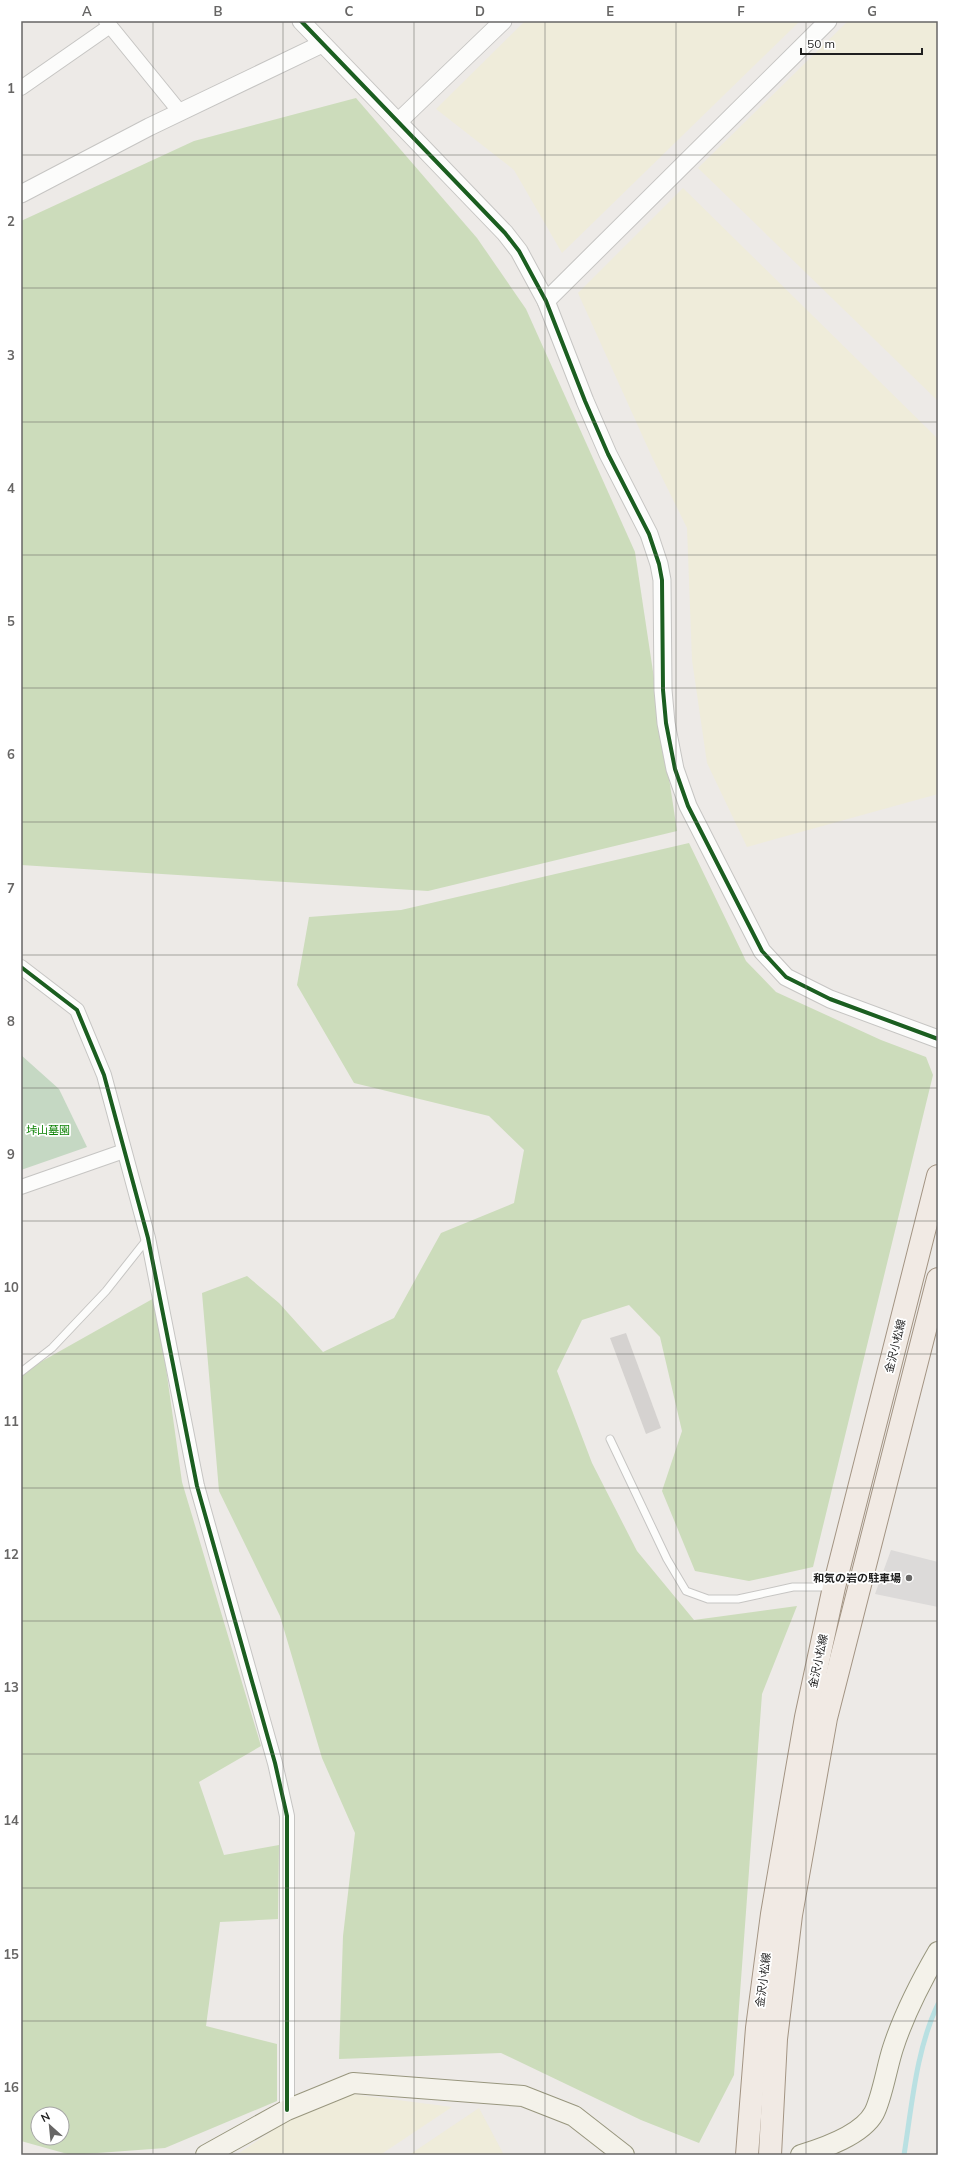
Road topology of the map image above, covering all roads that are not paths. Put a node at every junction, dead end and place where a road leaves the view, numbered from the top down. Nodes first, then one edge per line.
1 (301, 21) edge
2 (503, 21) edge
3 (828, 21) edge
4 (108, 23) edge
5 (322, 44) junction
6 (21, 88) edge
7 (180, 112) junction
8 (398, 122) junction
9 (21, 194) edge
10 (546, 301) junction
11 (21, 967) edge
12 (938, 1039) edge
13 (124, 1151) junction
14 (938, 1176) edge
15 (21, 1186) edge
16 (148, 1238) junction
17 (938, 1278) edge
18 (21, 1372) edge
19 (610, 1439) dead end
20 (834, 1587) junction
21 (938, 1952) edge
22 (287, 2110) junction
23 (206, 2155) edge
24 (624, 2155) edge
25 (748, 2155) edge
26 (770, 2155) edge
27 (802, 2155) edge

1 - 5 street
2 - 8 street
3 - 10 street
4 - 6 street
4 - 7 street
5 - 7 street
5 - 8 street
7 - 9 street
8 - 10 street
10 - 12 street
11 - 13 street
13 - 15 street
13 - 16 street
14 - 20 main road, 金沢小松線
16 - 18 lane
16 - 22 street
17 - 26 main road, 金沢小松線
19 - 20 lane
20 - 25 main road, 金沢小松線
21 - 27 main road
22 - 23 main road
22 - 24 main road

